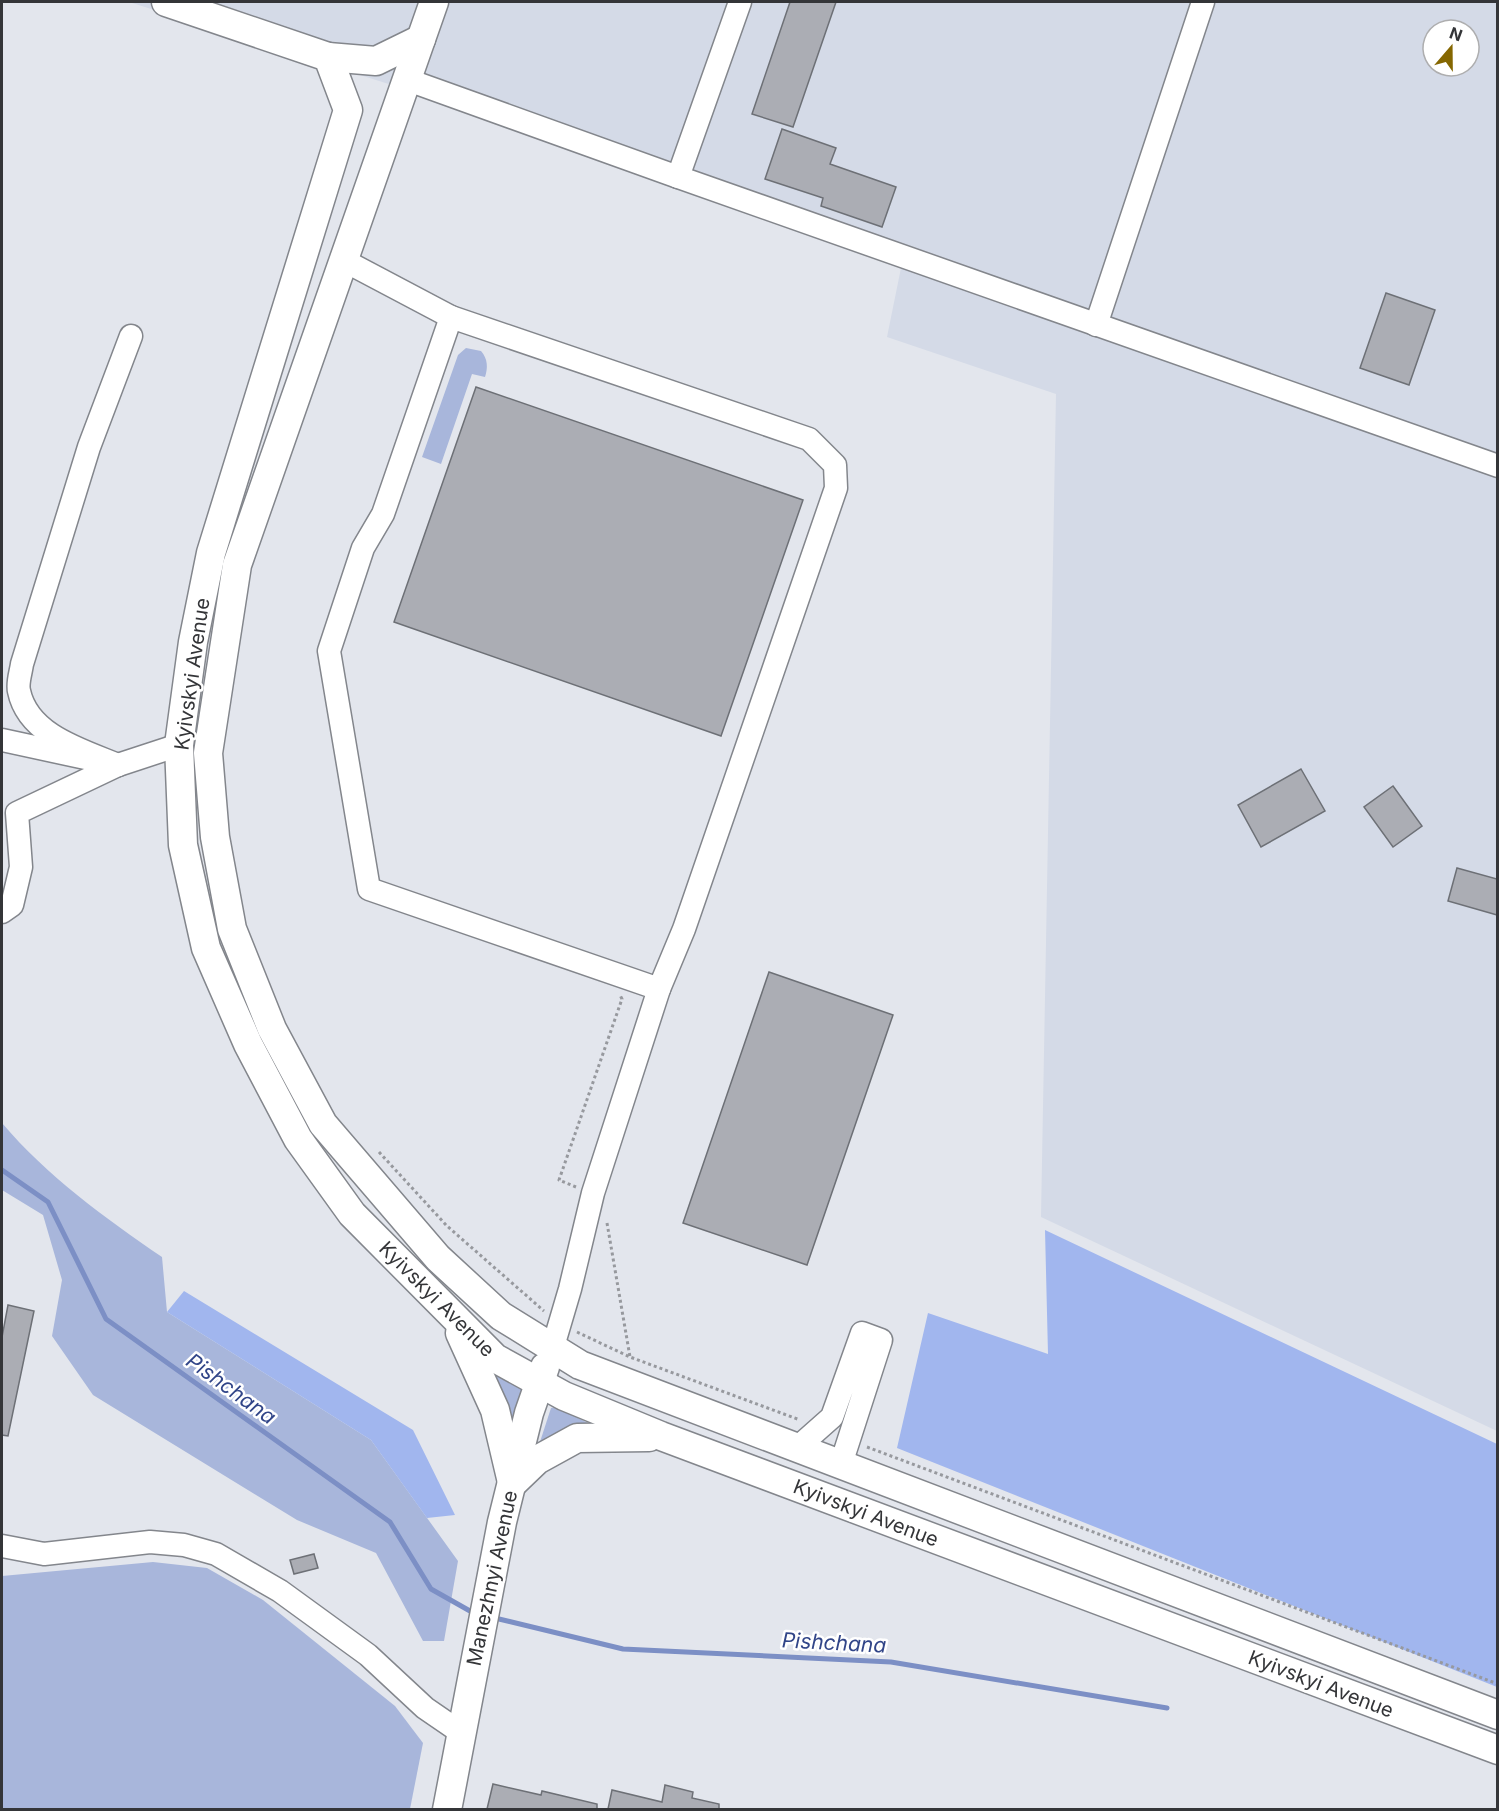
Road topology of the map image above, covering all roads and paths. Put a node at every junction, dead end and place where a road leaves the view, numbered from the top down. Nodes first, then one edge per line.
1 (166, 2) edge
2 (434, 2) edge
3 (740, 2) edge
4 (1203, 2) edge
5 (421, 39) junction
6 (328, 57) junction
7 (408, 80) junction
8 (678, 177) junction
9 (345, 261) junction
10 (451, 317) junction
11 (1096, 325) junction
12 (131, 336) dead end
13 (1497, 466) edge
14 (2, 740) edge
15 (179, 745) junction
16 (118, 765) junction
17 (2, 912) edge
18 (659, 989) junction
19 (376, 1149) dead end
20 (379, 1189) junction
21 (352, 1214) junction
22 (452, 1318) junction
23 (556, 1337) junction
24 (538, 1383) junction
25 (822, 1428) junction
26 (661, 1436) junction
27 (797, 1448) junction
28 (845, 1452) junction
29 (513, 1483) junction
30 (2, 1546) edge
31 (1497, 1684) edge
32 (1497, 1715) edge
33 (460, 1732) junction
34 (1497, 1750) edge
35 (447, 1809) edge

1 - 6 main road
2 - 5 main road, Kyivskyi Avenue
3 - 8 street
4 - 11 street
5 - 6 main road
5 - 7 main road, Kyivskyi Avenue
6 - 15 main road, Kyivskyi Avenue
7 - 8 street
7 - 9 main road, Kyivskyi Avenue
8 - 11 street
9 - 10 street
9 - 20 main road, Kyivskyi Avenue
10 - 18 street
10 - 18 street
11 - 13 street
12 - 16 street
14 - 16 street
15 - 16 street
15 - 21 main road, Kyivskyi Avenue
16 - 17 street
18 - 23 street
19 - 23 path
20 - 21 main road
20 - 23 main road, Kyivskyi Avenue
21 - 22 main road, Kyivskyi Avenue
22 - 24 main road, Kyivskyi Avenue
22 - 29 main road
23 - 24 main road, Manezhnyi Avenue
23 - 25 path
23 - 27 main road, Kyivskyi Avenue
24 - 26 main road, Kyivskyi Avenue
24 - 29 main road, Manezhnyi Avenue
25 - 27 street
25 - 28 street
26 - 29 main road
26 - 34 main road, Kyivskyi Avenue
27 - 28 main road, Kyivskyi Avenue
28 - 31 path
28 - 32 main road, Kyivskyi Avenue
29 - 33 main road, Manezhnyi Avenue
30 - 33 street
33 - 35 main road, Manezhnyi Avenue

